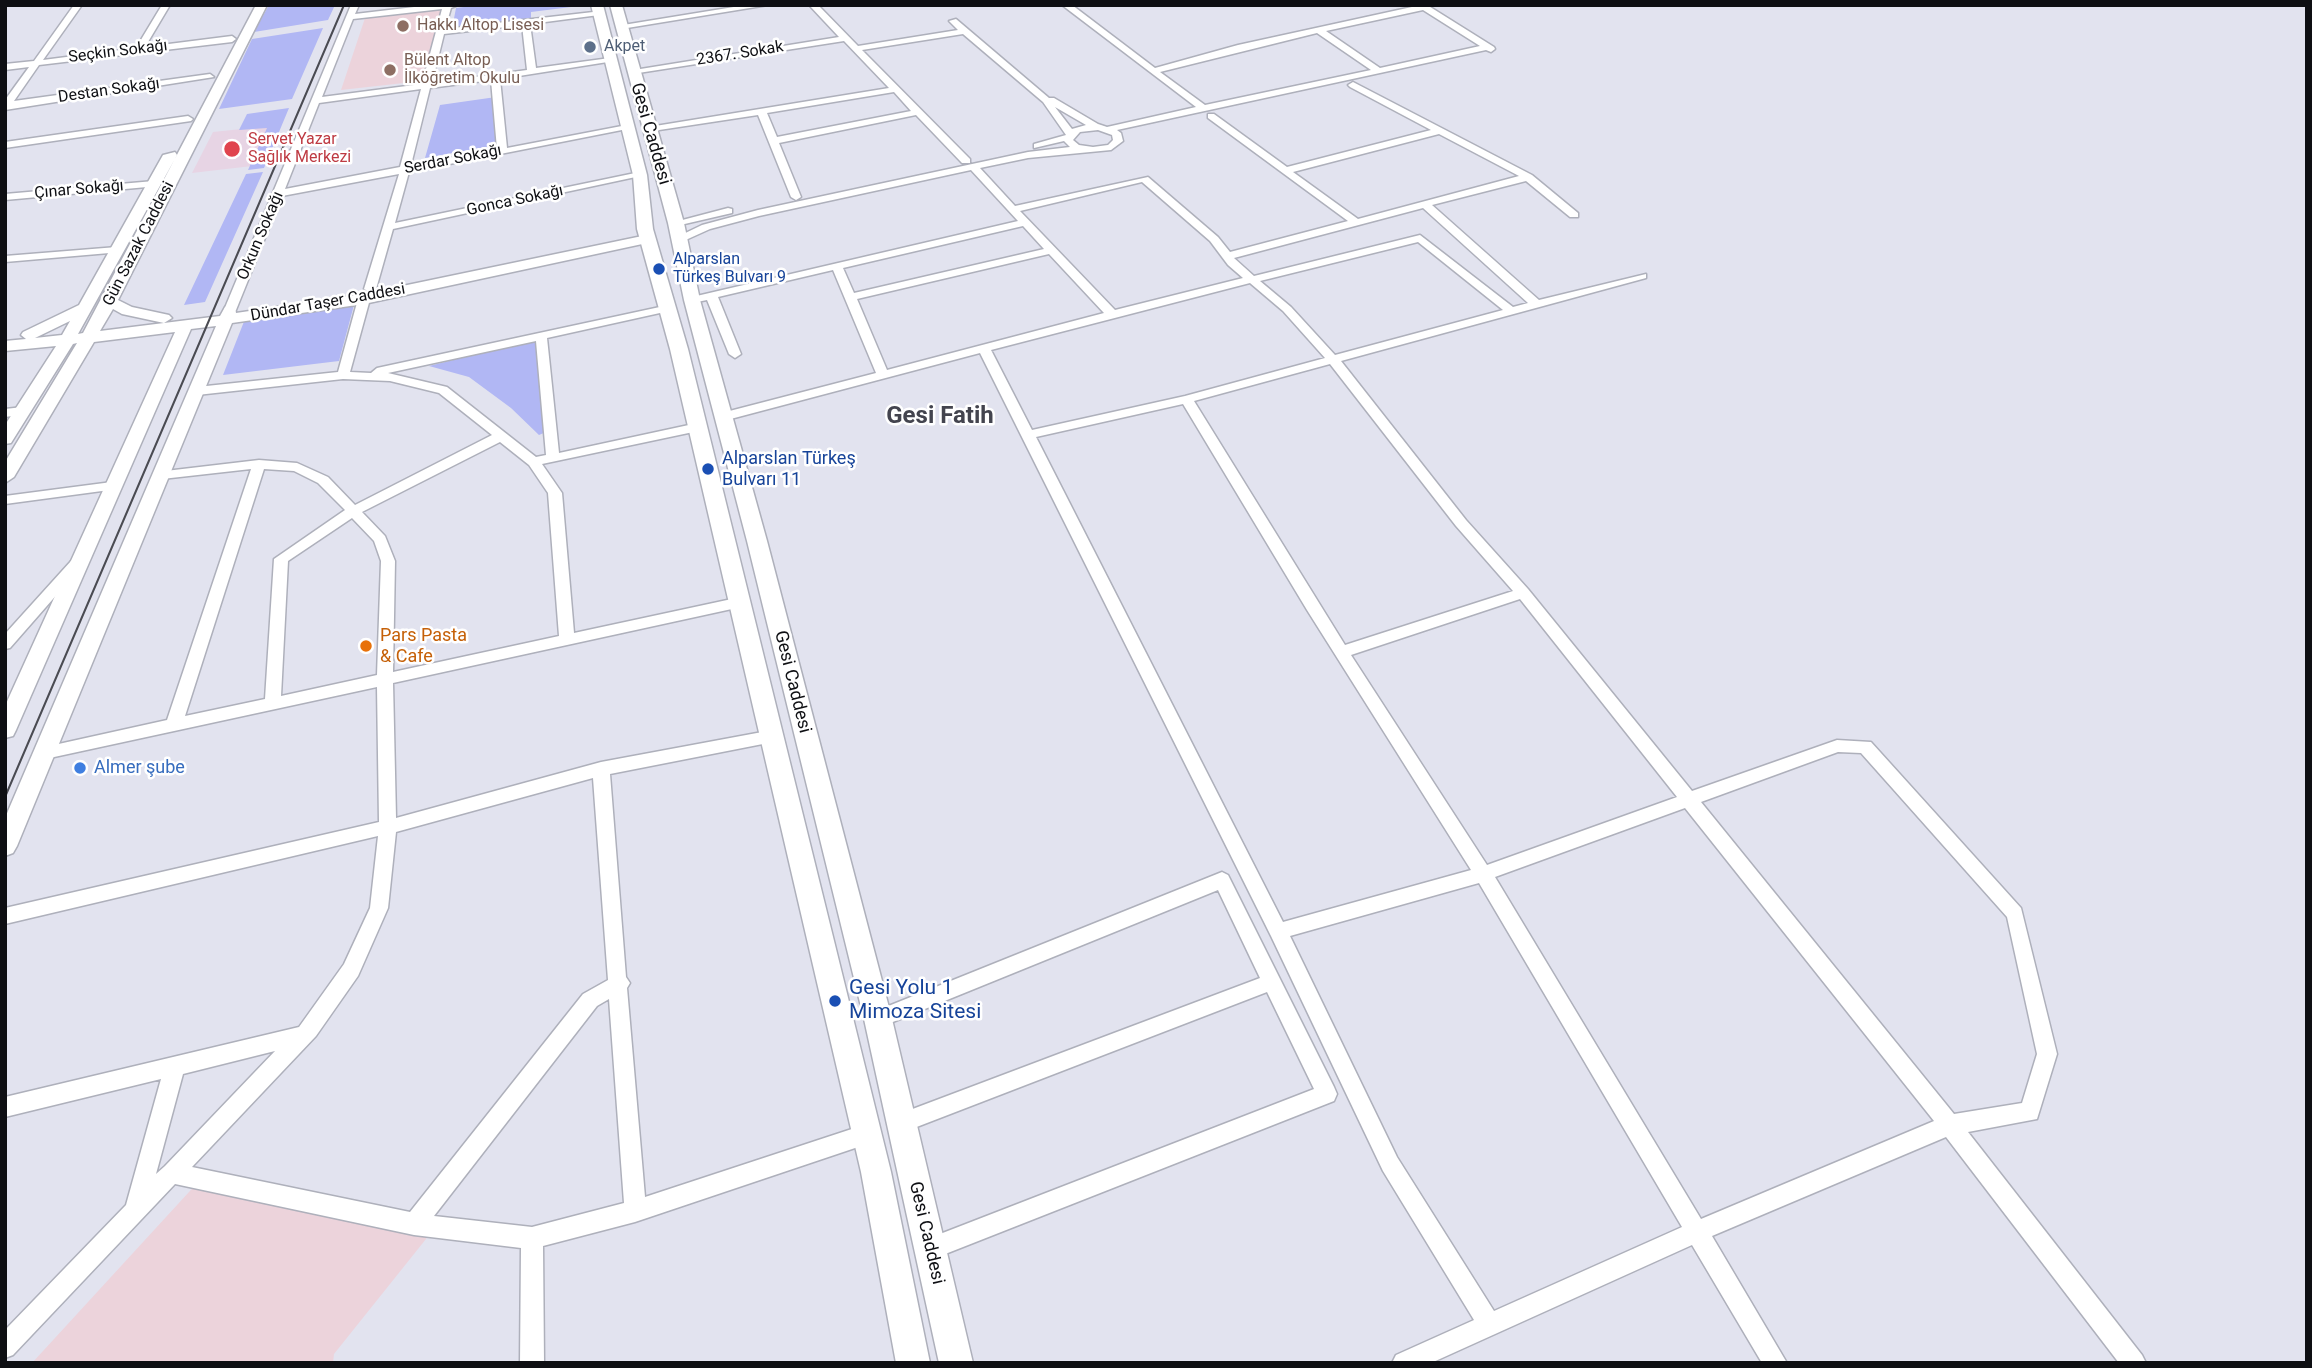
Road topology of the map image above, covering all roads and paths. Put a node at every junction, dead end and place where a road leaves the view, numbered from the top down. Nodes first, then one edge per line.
1 (78, 5) edge
2 (166, 5) edge
3 (251, 5) edge
4 (262, 5) edge
5 (355, 5) edge
6 (454, 5) edge
7 (616, 5) edge
8 (764, 5) edge
9 (813, 5) edge
10 (1066, 5) edge
11 (447, 6) edge
12 (598, 9) edge
13 (350, 17) junction
14 (953, 21) dead end
15 (526, 22) junction
16 (621, 26) junction
17 (1320, 31) junction
18 (441, 32) junction
19 (965, 32) junction
20 (848, 38) junction
21 (232, 39) junction
22 (1488, 47) junction
23 (858, 48) junction
24 (140, 49) junction
25 (610, 61) junction
26 (37, 63) junction
27 (5, 67) edge
28 (632, 71) junction
29 (1153, 71) junction
30 (532, 72) junction
31 (1380, 72) junction
32 (210, 77) junction
33 (495, 77) junction
34 (1353, 85) junction
35 (427, 86) junction
36 (897, 89) junction
37 (1034, 89) junction
38 (316, 101) junction
39 (6, 106) edge
40 (762, 112) junction
41 (919, 112) junction
42 (1208, 113) junction
43 (188, 119) junction
44 (1094, 127) junction
45 (627, 128) junction
46 (1109, 129) junction
47 (649, 131) junction
48 (1439, 131) junction
49 (1069, 135) junction
50 (1119, 138) junction
51 (774, 141) junction
52 (5, 145) edge
53 (1081, 149) junction
54 (502, 151) junction
55 (969, 164) junction
56 (405, 169) junction
57 (1284, 171) junction
58 (640, 176) junction
59 (1528, 177) junction
60 (154, 184) junction
61 (279, 193) junction
62 (5, 197) edge
63 (796, 197) junction
64 (1426, 205) junction
65 (1014, 209) junction
66 (1574, 215) dead end
67 (1026, 222) junction
68 (1357, 223) junction
69 (389, 227) junction
70 (678, 232) junction
71 (646, 234) junction
72 (117, 250) junction
73 (1052, 250) junction
74 (1228, 256) junction
75 (5, 259) edge
76 (836, 266) junction
77 (1643, 276) dead end
78 (1252, 279) junction
79 (367, 294) junction
80 (850, 297) junction
81 (110, 301) junction
82 (690, 301) junction
83 (1536, 304) junction
84 (85, 308) junction
85 (1511, 311) junction
86 (1112, 314) junction
87 (228, 315) junction
88 (164, 318) junction
89 (185, 326) junction
90 (92, 332) junction
91 (140, 332) junction
92 (69, 335) junction
93 (541, 336) junction
94 (5, 337) edge
95 (19, 342) edge
96 (984, 348) junction
97 (735, 354) dead end
98 (1332, 359) junction
99 (74, 363) junction
100 (51, 365) junction
101 (343, 375) junction
102 (363, 375) junction
103 (883, 375) junction
104 (197, 391) junction
105 (1187, 399) junction
106 (23, 411) junction
107 (5, 413) edge
108 (723, 417) junction
109 (698, 427) junction
110 (1028, 435) junction
111 (501, 436) junction
112 (5, 439) edge
113 (553, 458) junction
114 (534, 462) junction
115 (259, 464) junction
116 (162, 475) junction
117 (5, 477) edge
118 (112, 486) junction
119 (5, 500) edge
120 (355, 510) junction
121 (79, 561) junction
122 (1523, 593) junction
123 (741, 602) junction
124 (568, 640) junction
125 (5, 644) edge
126 (1342, 652) junction
127 (385, 679) junction
128 (273, 704) junction
129 (174, 725) junction
130 (5, 730) edge
131 (773, 736) junction
132 (45, 753) junction
133 (601, 769) junction
134 (1687, 798) junction
135 (388, 827) junction
136 (5, 846) edge
137 (1483, 874) junction
138 (5, 916) edge
139 (1279, 930) junction
140 (1272, 982) junction
141 (620, 983) junction
142 (878, 1019) junction
143 (304, 1035) junction
144 (174, 1066) junction
145 (5, 1107) edge
146 (901, 1123) junction
147 (1950, 1125) junction
148 (866, 1134) junction
149 (172, 1172) junction
150 (135, 1211) junction
151 (635, 1211) junction
152 (414, 1224) junction
153 (1698, 1231) junction
154 (532, 1238) junction
155 (930, 1248) junction
156 (1489, 1323) junction
157 (5, 1347) edge
158 (532, 1363) edge
159 (913, 1363) edge
160 (956, 1363) edge
161 (1404, 1363) edge
162 (1775, 1363) edge
163 (2134, 1363) edge

1 - 26 street
2 - 24 street
3 - 21 street, Gün Sazak Caddesi
4 - 81 street, Gün Sazak Caddesi
5 - 13 street, Orkun Sokağı
6 - 11 street
7 - 16 main road, Gesi Caddesi
8 - 16 street
9 - 20 street
10 - 29 street
11 - 13 street
11 - 18 street
12 - 15 street
12 - 25 main road, Gesi Caddesi
13 - 38 street, Orkun Sokağı
14 - 19 street
15 - 18 street
15 - 30 street
16 - 28 main road, Gesi Caddesi
17 - 22 street
17 - 29 street
17 - 31 street
18 - 35 street
19 - 23 street
19 - 37 street
20 - 23 street
20 - 28 street, 2367. Sokak
21 - 24 street, Seçkin Sokağı
21 - 32 street, Gün Sazak Caddesi
22 - 31 street
22 - 34 street
23 - 36 street
24 - 26 street, Seçkin Sokağı
25 - 30 street
25 - 45 main road, Gesi Caddesi
26 - 27 street, Seçkin Sokağı
26 - 39 street
28 - 47 main road, Gesi Caddesi
29 - 42 street
30 - 33 street
31 - 42 street
32 - 39 street, Destan Sokağı
32 - 43 street, Gün Sazak Caddesi
33 - 35 street
33 - 54 street
34 - 42 street
34 - 48 street
35 - 38 street
35 - 56 street
36 - 40 street
36 - 41 street
37 - 44 street
37 - 49 street
38 - 61 street, Orkun Sokağı
40 - 47 street
40 - 51 street
41 - 51 street
41 - 55 street
42 - 46 street
42 - 50 street
42 - 57 street
43 - 52 street
43 - 60 street, Gün Sazak Caddesi
44 - 46 street
44 - 49 street
45 - 54 street, Serdar Sokağı
45 - 58 main road, Gesi Caddesi
46 - 50 street
47 - 70 main road, Gesi Caddesi
48 - 57 street
48 - 59 street
49 - 53 street
49 - 55 street
50 - 53 street
51 - 63 street
53 - 55 street
54 - 56 street, Serdar Sokağı
55 - 63 street
55 - 65 street
55 - 70 street
56 - 61 street, Serdar Sokağı
56 - 69 street
57 - 68 street
58 - 69 street, Gonca Sokağı
58 - 71 main road, Gesi Caddesi
59 - 64 street
59 - 66 street
60 - 62 street, Çınar Sokağı
60 - 72 street, Gün Sazak Caddesi
61 - 87 street, Orkun Sokağı
63 - 70 street
64 - 68 street
64 - 83 street
65 - 67 street
65 - 74 street
67 - 73 street
67 - 76 street
68 - 74 street
69 - 79 street
70 - 71 main road
70 - 82 main road, Gesi Caddesi
71 - 79 street, Dündar Taşer Caddesi
71 - 82 main road, Gesi Caddesi
72 - 75 street
72 - 84 street, Gün Sazak Caddesi
73 - 80 street
73 - 86 street
74 - 78 street
76 - 80 street
76 - 82 street
77 - 83 street
78 - 85 street
78 - 86 street
78 - 98 street
79 - 87 street, Dündar Taşer Caddesi
79 - 101 street
80 - 103 street
81 - 88 street
81 - 90 street, Gün Sazak Caddesi
82 - 93 street
82 - 97 street
82 - 108 main road, Gesi Caddesi
82 - 109 main road, Gesi Caddesi
83 - 85 street
84 - 92 street, Gün Sazak Caddesi
84 - 95 street
85 - 98 street
86 - 96 street
87 - 88 street, Dündar Taşer Caddesi
87 - 89 street, Dündar Taşer Caddesi
87 - 104 street
88 - 90 street, Dündar Taşer Caddesi
89 - 91 street, Dündar Taşer Caddesi
89 - 118 street
90 - 91 street, Dündar Taşer Caddesi
90 - 92 street, Dündar Taşer Caddesi
90 - 99 street, Gün Sazak Caddesi
91 - 99 street
92 - 95 street, Dündar Taşer Caddesi
92 - 100 street, Gün Sazak Caddesi
93 - 102 street
93 - 113 street
94 - 95 street, Dündar Taşer Caddesi
95 - 100 street
96 - 103 street
96 - 110 street
98 - 105 street
98 - 122 street
99 - 117 street, Gün Sazak Caddesi
100 - 106 street, Gün Sazak Caddesi
101 - 102 street
101 - 104 street
102 - 111 street
103 - 108 street
104 - 116 street
105 - 110 street
105 - 126 street
106 - 107 street
106 - 112 street, Gün Sazak Caddesi
108 - 142 main road, Gesi Caddesi
109 - 113 street
109 - 123 main road, Gesi Caddesi
110 - 139 street
111 - 114 street
111 - 120 street
113 - 114 street
114 - 124 street
115 - 116 street
115 - 120 street
115 - 129 street
116 - 132 street
118 - 119 street
118 - 121 street
120 - 127 street
120 - 128 street
121 - 125 street
121 - 130 street
122 - 126 street
122 - 134 street
123 - 124 street
123 - 131 main road, Gesi Caddesi
124 - 127 street
126 - 137 street
127 - 128 street
127 - 135 street
128 - 129 street
129 - 132 street
131 - 133 street
131 - 148 main road, Gesi Caddesi
132 - 136 street
133 - 135 street
133 - 141 street
134 - 137 street
134 - 147 street
134 - 147 street
135 - 138 street
135 - 143 street
137 - 139 street
137 - 153 street
139 - 156 street
140 - 142 street
140 - 146 street
140 - 155 street
141 - 151 street
141 - 152 street
142 - 146 main road, Gesi Caddesi
143 - 144 street
143 - 149 street
144 - 145 street
144 - 150 street
146 - 155 main road, Gesi Caddesi
147 - 153 street
147 - 163 street
148 - 151 street
148 - 159 main road, Gesi Caddesi
149 - 150 street
149 - 152 street
150 - 157 street
151 - 154 street
152 - 154 street
153 - 156 street
153 - 162 street
154 - 158 street
155 - 160 main road, Gesi Caddesi
156 - 161 street

